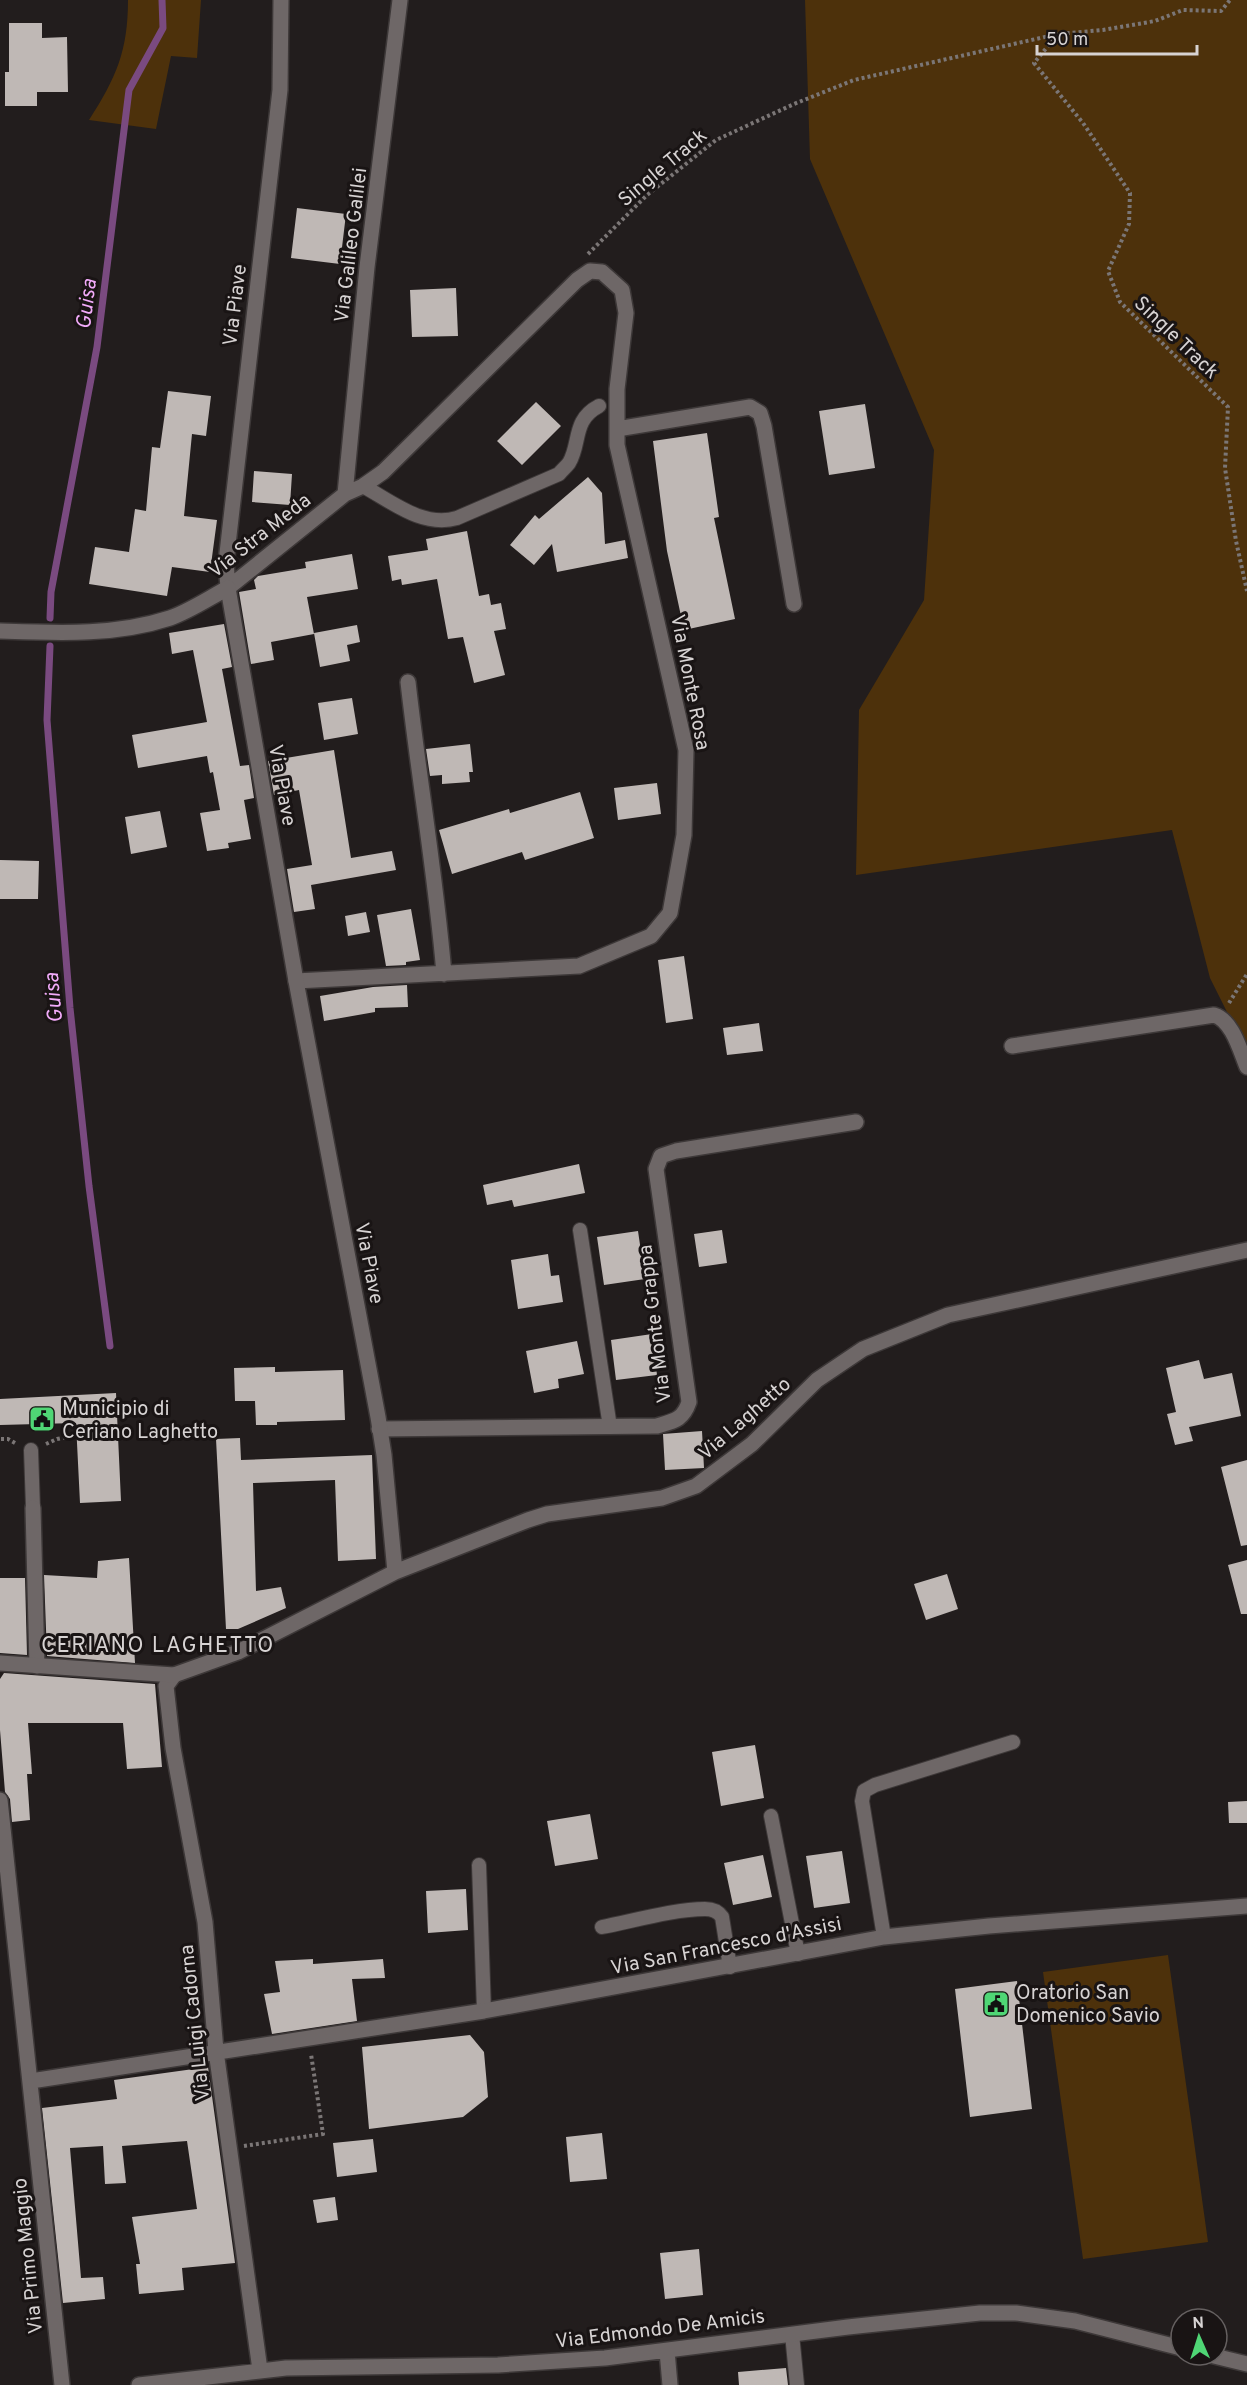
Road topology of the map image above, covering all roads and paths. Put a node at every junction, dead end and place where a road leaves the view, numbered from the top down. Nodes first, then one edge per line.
1 (281, 0) edge
2 (400, 0) edge
3 (1230, 0) edge
4 (1058, 34) junction
5 (590, 272) junction
6 (599, 405) dead end
7 (617, 429) junction
8 (363, 486) junction
9 (345, 494) junction
10 (228, 588) junction
11 (1247, 591) edge
12 (794, 604) dead end
13 (0, 631) edge
14 (408, 682) dead end
15 (444, 974) junction
16 (1247, 974) edge
17 (296, 981) junction
18 (1222, 1017) junction
19 (1012, 1046) dead end
20 (1247, 1067) edge
21 (856, 1122) dead end
22 (580, 1230) dead end
23 (1247, 1250) edge
24 (610, 1427) junction
25 (379, 1429) junction
26 (31, 1450) dead end
27 (33, 1508) joint
28 (395, 1572) junction
29 (0, 1663) edge
30 (37, 1666) junction
31 (174, 1675) junction
32 (1013, 1742) dead end
33 (0, 1800) edge
34 (771, 1816) dead end
35 (479, 1865) dead end
36 (1247, 1906) edge
37 (602, 1927) dead end
38 (884, 1937) junction
39 (798, 1954) junction
40 (730, 1967) junction
41 (484, 2011) junction
42 (309, 2038) junction
43 (216, 2051) junction
44 (31, 2081) junction
45 (229, 2149) junction
46 (792, 2334) junction
47 (1169, 2345) edge
48 (667, 2351) junction
49 (1229, 2360) edge
50 (1247, 2364) edge
51 (260, 2370) junction
52 (62, 2385) edge
53 (140, 2385) edge
54 (670, 2385) edge
55 (797, 2385) edge

1 - 10 street, Via Piave
2 - 9 street, Via Galileo Galilei
3 - 4 path, Single Track
4 - 5 path, Single Track
4 - 11 path, Single Track
5 - 7 street, Via Monte Rosa
5 - 8 street, Via Stra Meda
6 - 8 lane
7 - 12 street
7 - 15 street, Via Monte Rosa
8 - 9 street, Via Stra Meda
9 - 10 street, Via Stra Meda
10 - 13 street, Via Stra Meda
10 - 17 street, Via Piave
14 - 15 street
15 - 17 street, Via Monte Rosa
16 - 18 path
17 - 25 street, Via Piave
18 - 19 street
18 - 20 street
21 - 24 street, Via Monte Grappa
22 - 24 lane
23 - 28 street, Via Laghetto
24 - 25 street, Via Monte Grappa
25 - 28 street, Via Piave
26 - 27 lane
27 - 30 street
28 - 31 street, Via Laghetto
29 - 30 street
30 - 31 street
31 - 43 street, Via Luigi Cadorna
32 - 38 lane
33 - 44 street, Via Primo Maggio
34 - 39 lane
35 - 41 lane
36 - 38 street, Via San Francesco d'Assisi
37 - 40 lane
38 - 39 street, Via San Francesco d'Assisi
39 - 40 street, Via San Francesco d'Assisi
40 - 41 street, Via San Francesco d'Assisi
41 - 42 street, Via San Francesco d'Assisi
42 - 43 street, Via San Francesco d'Assisi
42 - 45 path
43 - 44 street, Via San Francesco d'Assisi
43 - 45 street, Via Luigi Cadorna
44 - 52 street, Via Primo Maggio
45 - 51 street, Via Luigi Cadorna
46 - 47 street, Via Edmondo De Amicis
46 - 48 street, Via Edmondo De Amicis
46 - 55 lane
48 - 51 street, Via Edmondo De Amicis
48 - 54 street
49 - 50 street
51 - 53 street, Via Edmondo De Amicis

